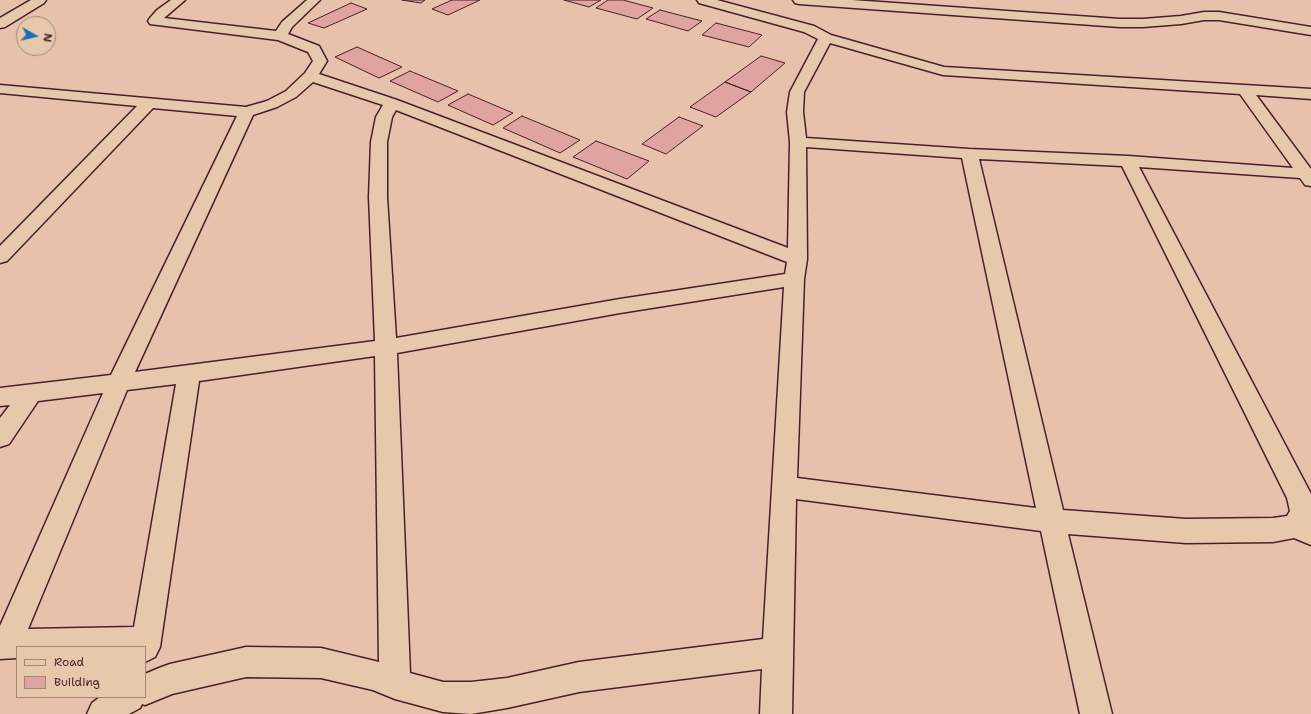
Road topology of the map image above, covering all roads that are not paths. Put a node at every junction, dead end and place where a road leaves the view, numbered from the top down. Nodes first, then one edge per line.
1 (40, 0) edge
2 (179, 0) edge
3 (314, 0) edge
4 (703, 0) edge
5 (799, 0) edge
6 (778, 20) junction
7 (0, 24) edge
8 (1311, 31) edge
9 (280, 36) junction
10 (826, 38) junction
11 (310, 76) junction
12 (0, 89) edge
13 (1246, 90) junction
14 (1311, 94) edge
15 (149, 103) junction
16 (392, 103) junction
17 (247, 112) junction
18 (798, 142) junction
19 (969, 154) junction
20 (1128, 160) junction
21 (1309, 176) edge
22 (0, 257) edge
23 (796, 269) junction
24 (386, 347) junction
25 (190, 374) junction
26 (119, 384) junction
27 (31, 393) junction
28 (0, 397) edge
29 (0, 438) edge
30 (784, 486) junction
31 (1052, 521) junction
32 (1303, 530) edge
33 (3, 644) edge
34 (145, 644) edge
35 (777, 652) junction
36 (395, 684) junction
37 (146, 690) edge
38 (127, 698) edge
39 (103, 714) edge
40 (776, 714) edge
41 (1096, 714) edge

1 - 7 street
2 - 9 street
3 - 9 street
4 - 6 street
5 - 6 street
5 - 8 street
6 - 10 street
9 - 11 street
10 - 13 street
10 - 18 street
11 - 16 street
11 - 17 street
12 - 15 street
13 - 14 street
13 - 21 street
15 - 17 street
15 - 22 street
16 - 23 street
16 - 24 street
17 - 26 street
18 - 19 street
18 - 23 street
19 - 20 street
19 - 31 street
20 - 21 street
20 - 32 street
23 - 24 street
23 - 30 street
24 - 25 street
24 - 36 street
25 - 26 street
25 - 34 street
26 - 27 street
26 - 33 street
27 - 28 street
27 - 29 street
30 - 31 street
30 - 35 street
31 - 32 street
31 - 41 street
33 - 34 street
35 - 36 street
35 - 40 street
36 - 37 street
38 - 39 street

